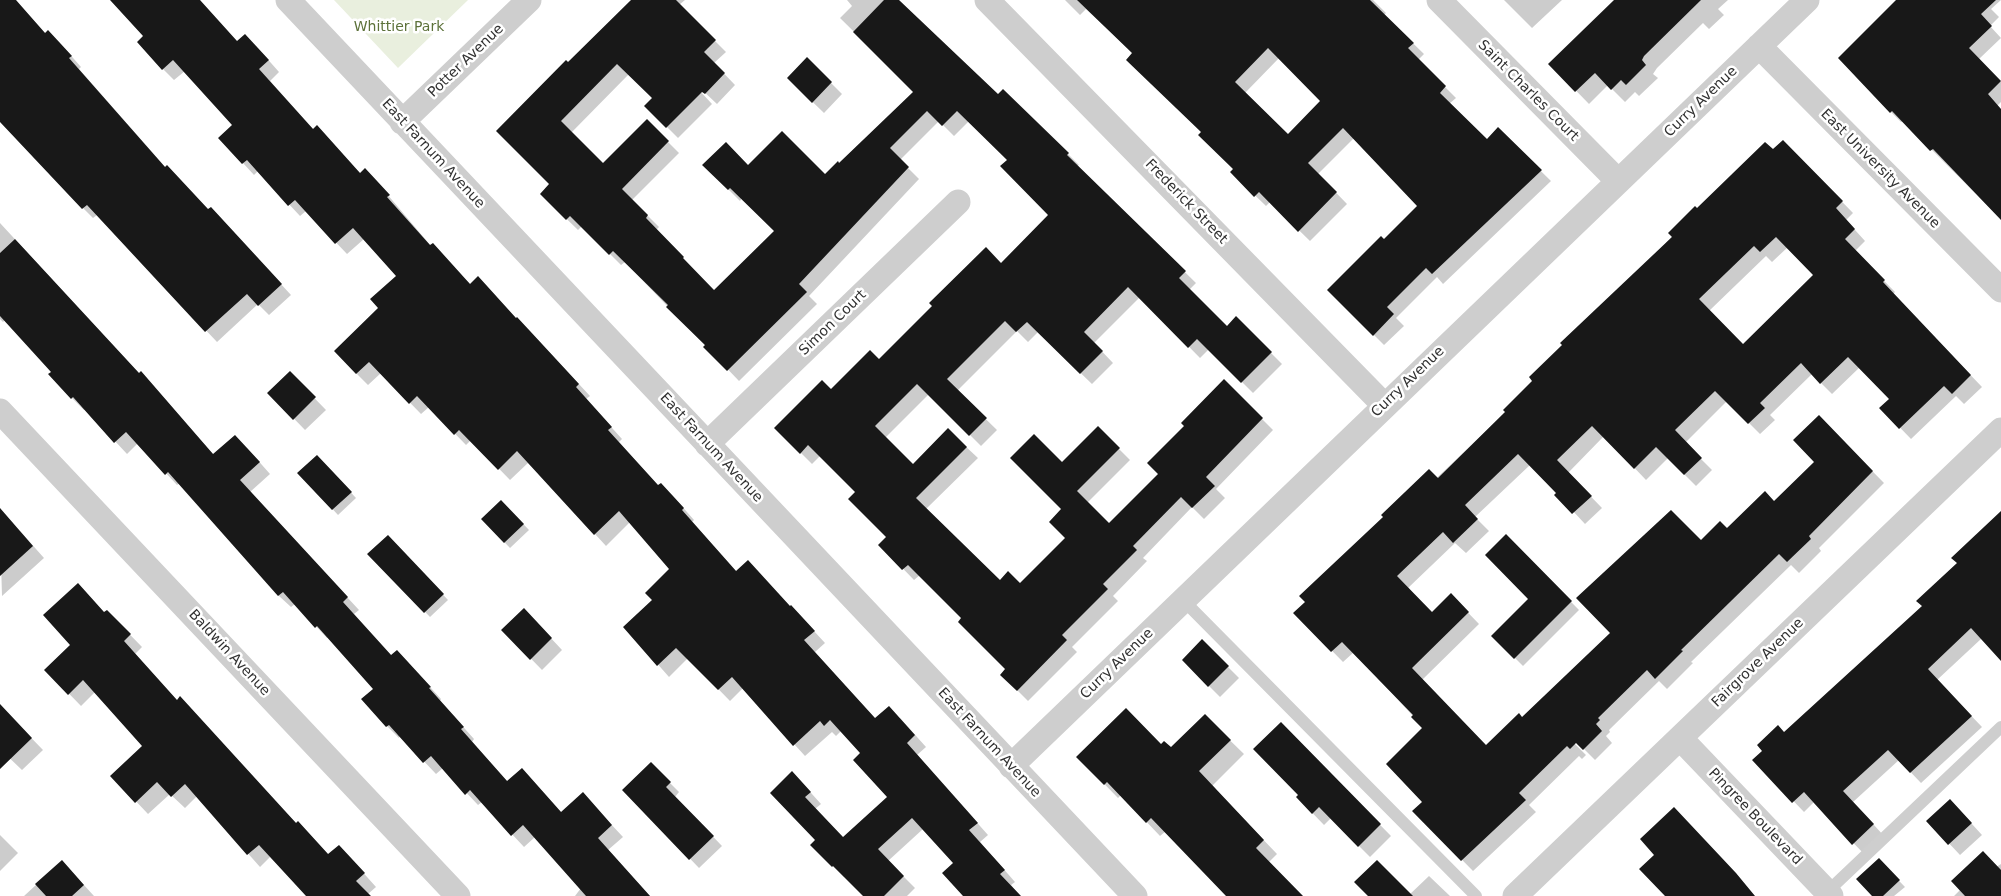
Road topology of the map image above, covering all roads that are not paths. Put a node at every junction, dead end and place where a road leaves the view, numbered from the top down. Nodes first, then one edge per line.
1 (288, 0) edge
2 (529, 0) edge
3 (987, 0) edge
4 (1439, 0) edge
5 (1807, 0) edge
6 (1759, 46) junction
7 (402, 122) junction
8 (1618, 181) junction
9 (958, 202) dead end
10 (2001, 290) edge
11 (1384, 405) junction
12 (0, 411) edge
13 (2001, 430) edge
14 (707, 444) junction
15 (1183, 600) junction
16 (2001, 727) edge
17 (1680, 738) junction
18 (1011, 766) junction
19 (1829, 894) edge
20 (458, 896) edge
21 (1135, 896) edge
22 (1476, 896) edge
23 (1515, 896) edge

1 - 7 street, East Farnum Avenue
2 - 7 street, Potter Avenue
3 - 11 street, Frederick Street
4 - 8 street, Saint Charles Court
5 - 6 street, Curry Avenue
6 - 8 street, Curry Avenue
6 - 10 street, East University Avenue
7 - 14 street, East Farnum Avenue
8 - 11 street, Curry Avenue
9 - 14 street, Simon Court
11 - 15 street, Curry Avenue
12 - 20 street, Baldwin Avenue
13 - 17 street, Fairgrove Avenue
14 - 18 street, East Farnum Avenue
15 - 18 street, Curry Avenue
15 - 22 lane
16 - 19 lane
17 - 19 street, Pingree Boulevard
17 - 23 street, Fairgrove Avenue
18 - 21 street, East Farnum Avenue

